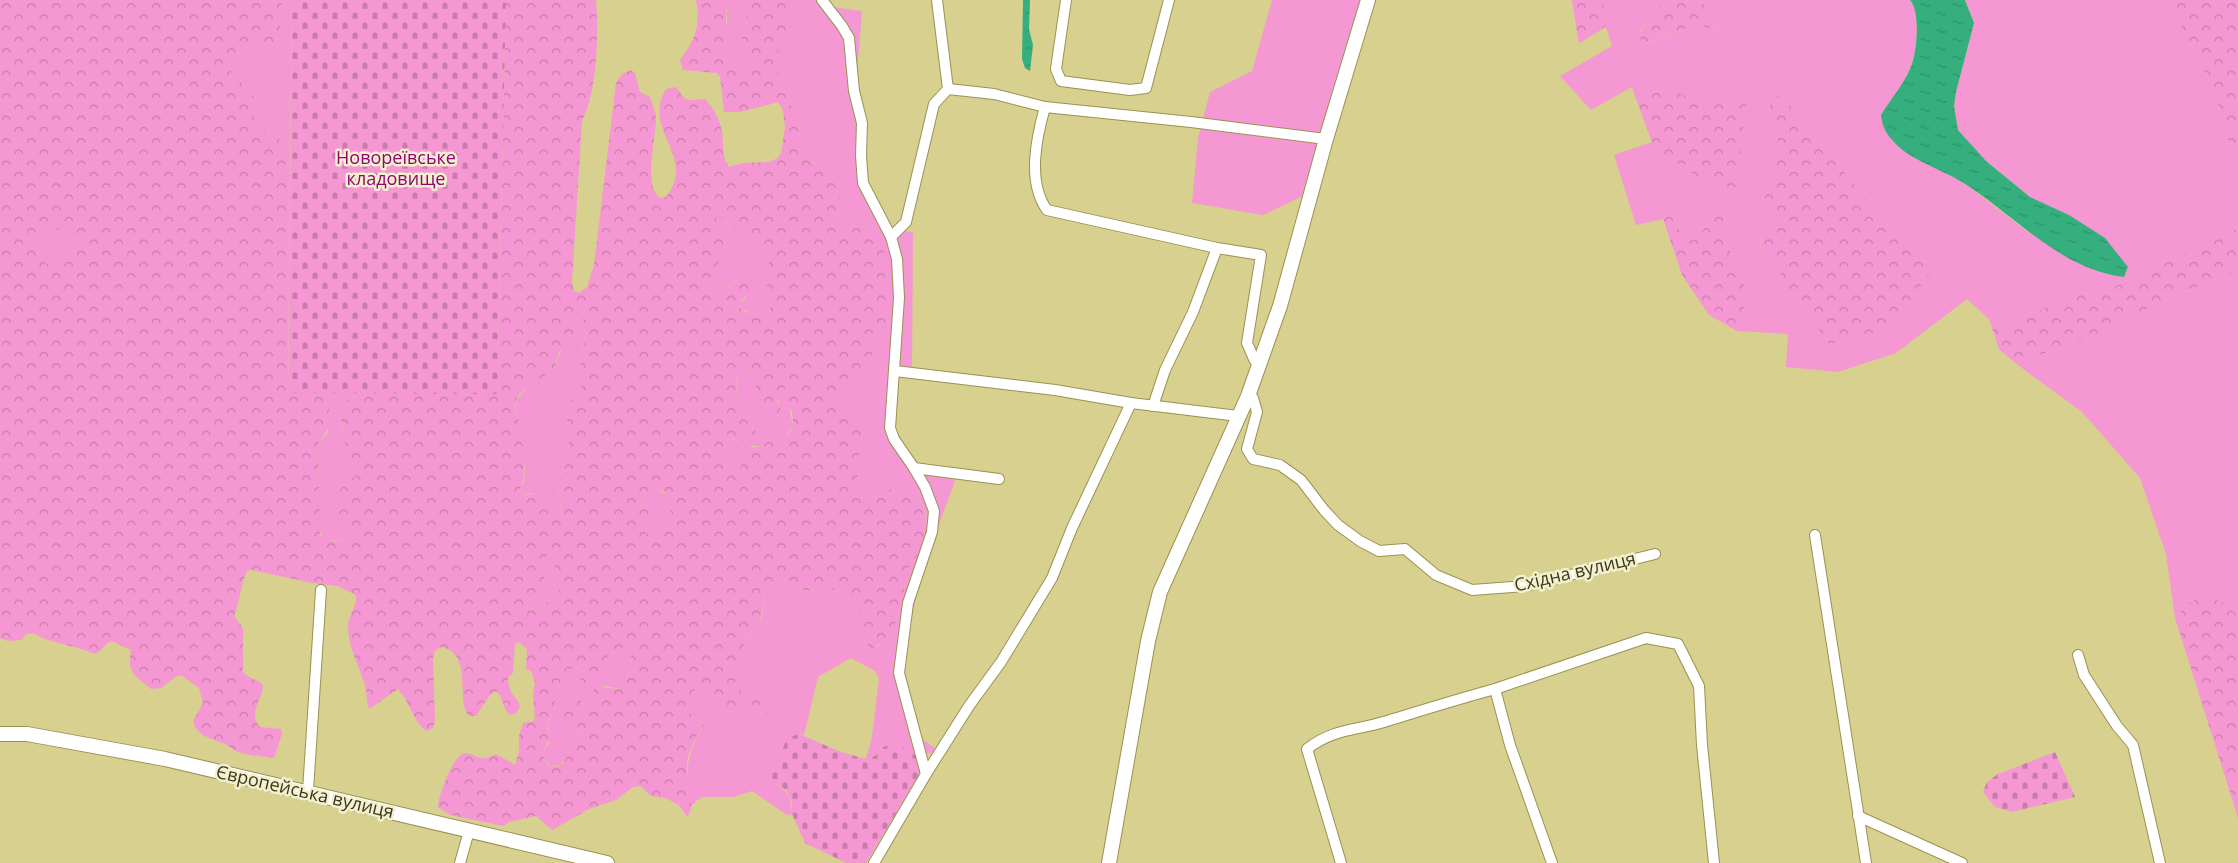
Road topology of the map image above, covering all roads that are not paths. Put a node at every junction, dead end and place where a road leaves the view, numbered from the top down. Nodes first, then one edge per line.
1 (822, 0) edge
2 (937, 0) edge
3 (1066, 0) edge
4 (1169, 0) edge
5 (1368, 0) edge
6 (948, 90) junction
7 (1045, 107) junction
8 (1326, 138) junction
9 (892, 237) junction
10 (1217, 248) junction
11 (1258, 366) junction
12 (895, 371) junction
13 (1248, 396) junction
14 (1131, 403) junction
15 (1153, 406) junction
16 (1238, 416) junction
17 (914, 468) junction
18 (998, 479) dead end
19 (1815, 535) dead end
20 (1655, 554) dead end
21 (321, 590) dead end
22 (2078, 655) dead end
23 (1495, 689) junction
24 (0, 734) edge
25 (926, 774) junction
26 (308, 791) junction
27 (1858, 816) junction
28 (469, 831) junction
29 (460, 863) edge
30 (607, 863) edge
31 (874, 863) edge
32 (1109, 863) edge
33 (1341, 863) edge
34 (1552, 863) edge
35 (1714, 863) edge
36 (1866, 863) edge
37 (1962, 863) edge
38 (2160, 863) edge

1 - 9 street
2 - 6 street
3 - 4 street
5 - 8 main road
6 - 7 street
6 - 9 street
7 - 8 street
7 - 10 street
8 - 11 main road
9 - 12 street
10 - 11 street
10 - 15 street
11 - 13 main road
12 - 14 street
12 - 17 street
13 - 16 main road
13 - 20 street, Східна вулиця
14 - 15 street
14 - 25 street
15 - 16 street
16 - 32 main road
17 - 18 street
17 - 25 street
19 - 27 street
21 - 26 street
22 - 38 street
23 - 33 street
23 - 34 street
23 - 35 street
24 - 26 main road, Європейська вулиця
25 - 31 street
26 - 28 main road, Європейська вулиця
27 - 36 street
27 - 37 street
28 - 29 street
28 - 30 main road, Європейська вулиця

